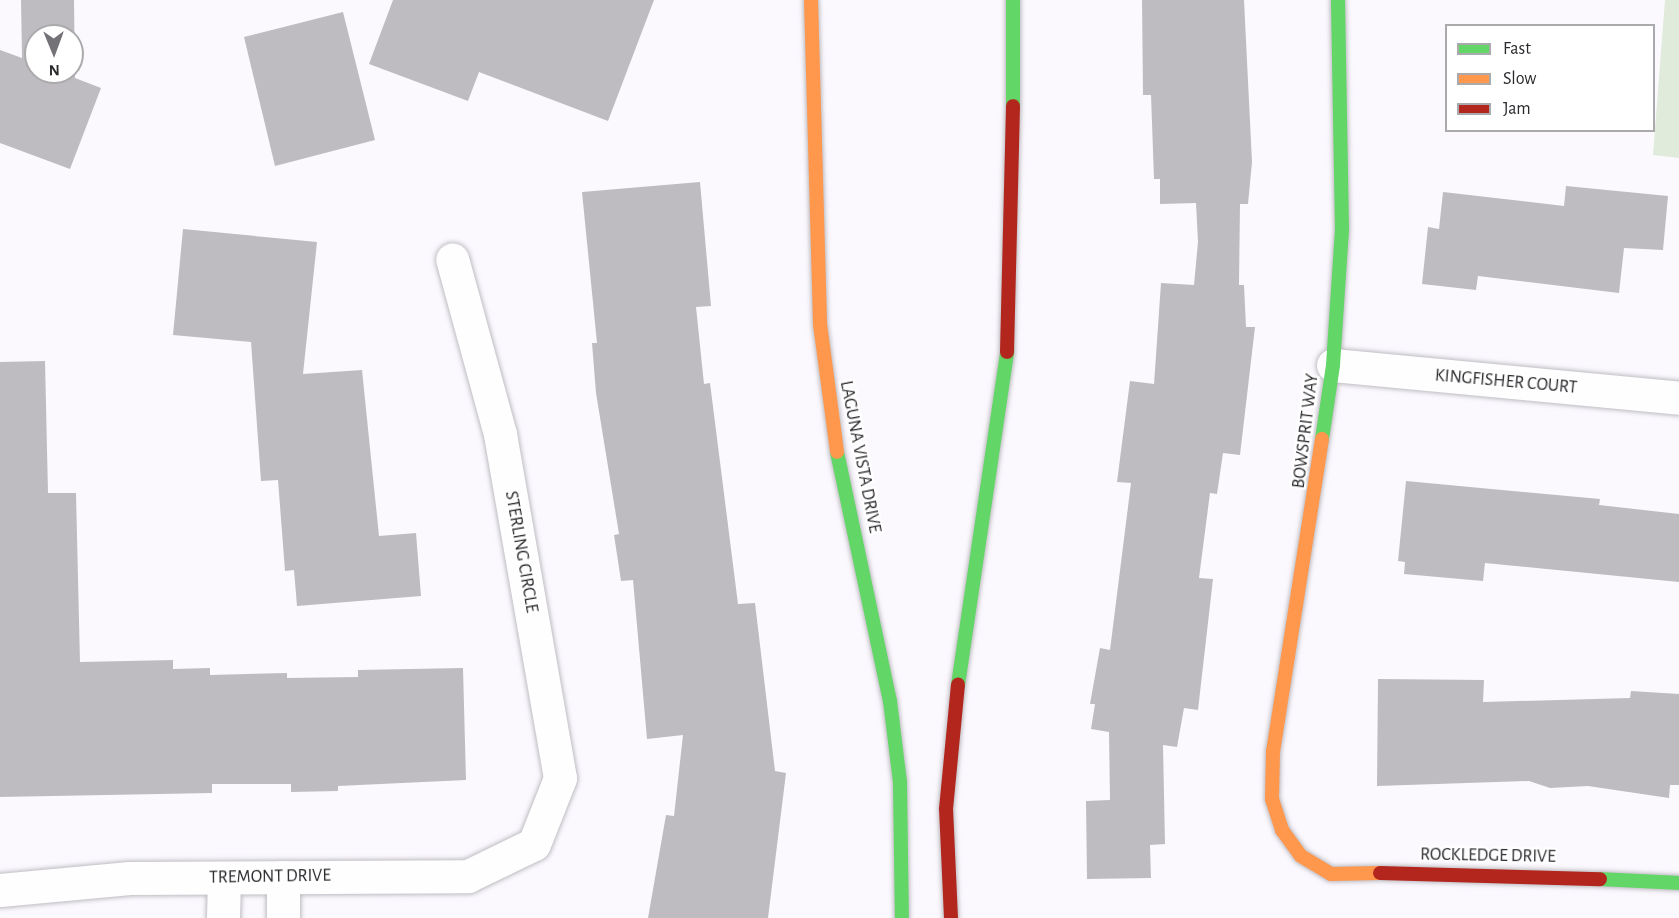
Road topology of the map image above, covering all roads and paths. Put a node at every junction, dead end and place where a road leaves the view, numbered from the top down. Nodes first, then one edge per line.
1 (810, 0) edge
2 (1013, 0) edge
3 (1338, 0) edge
4 (452, 260) dead end
5 (1332, 365) junction
6 (1679, 398) edge
7 (534, 844) joint
8 (1301, 856) joint
9 (283, 877) junction
10 (224, 878) junction
11 (1679, 883) edge
12 (0, 890) edge
13 (223, 918) edge
14 (283, 918) edge
15 (902, 918) edge
16 (951, 918) edge

1 - 15 street, LAGUNA VISTA DRIVE
2 - 16 street
3 - 5 street, BOWSPRIT WAY
4 - 7 street, STERLING CIRCLE
5 - 6 street, KINGFISHER COURT
5 - 8 street, BOWSPRIT WAY
7 - 9 street, TREMONT DRIVE
8 - 11 street, ROCKLEDGE DRIVE
9 - 10 street, TREMONT DRIVE
9 - 14 street
10 - 12 street, TREMONT DRIVE
10 - 13 street

